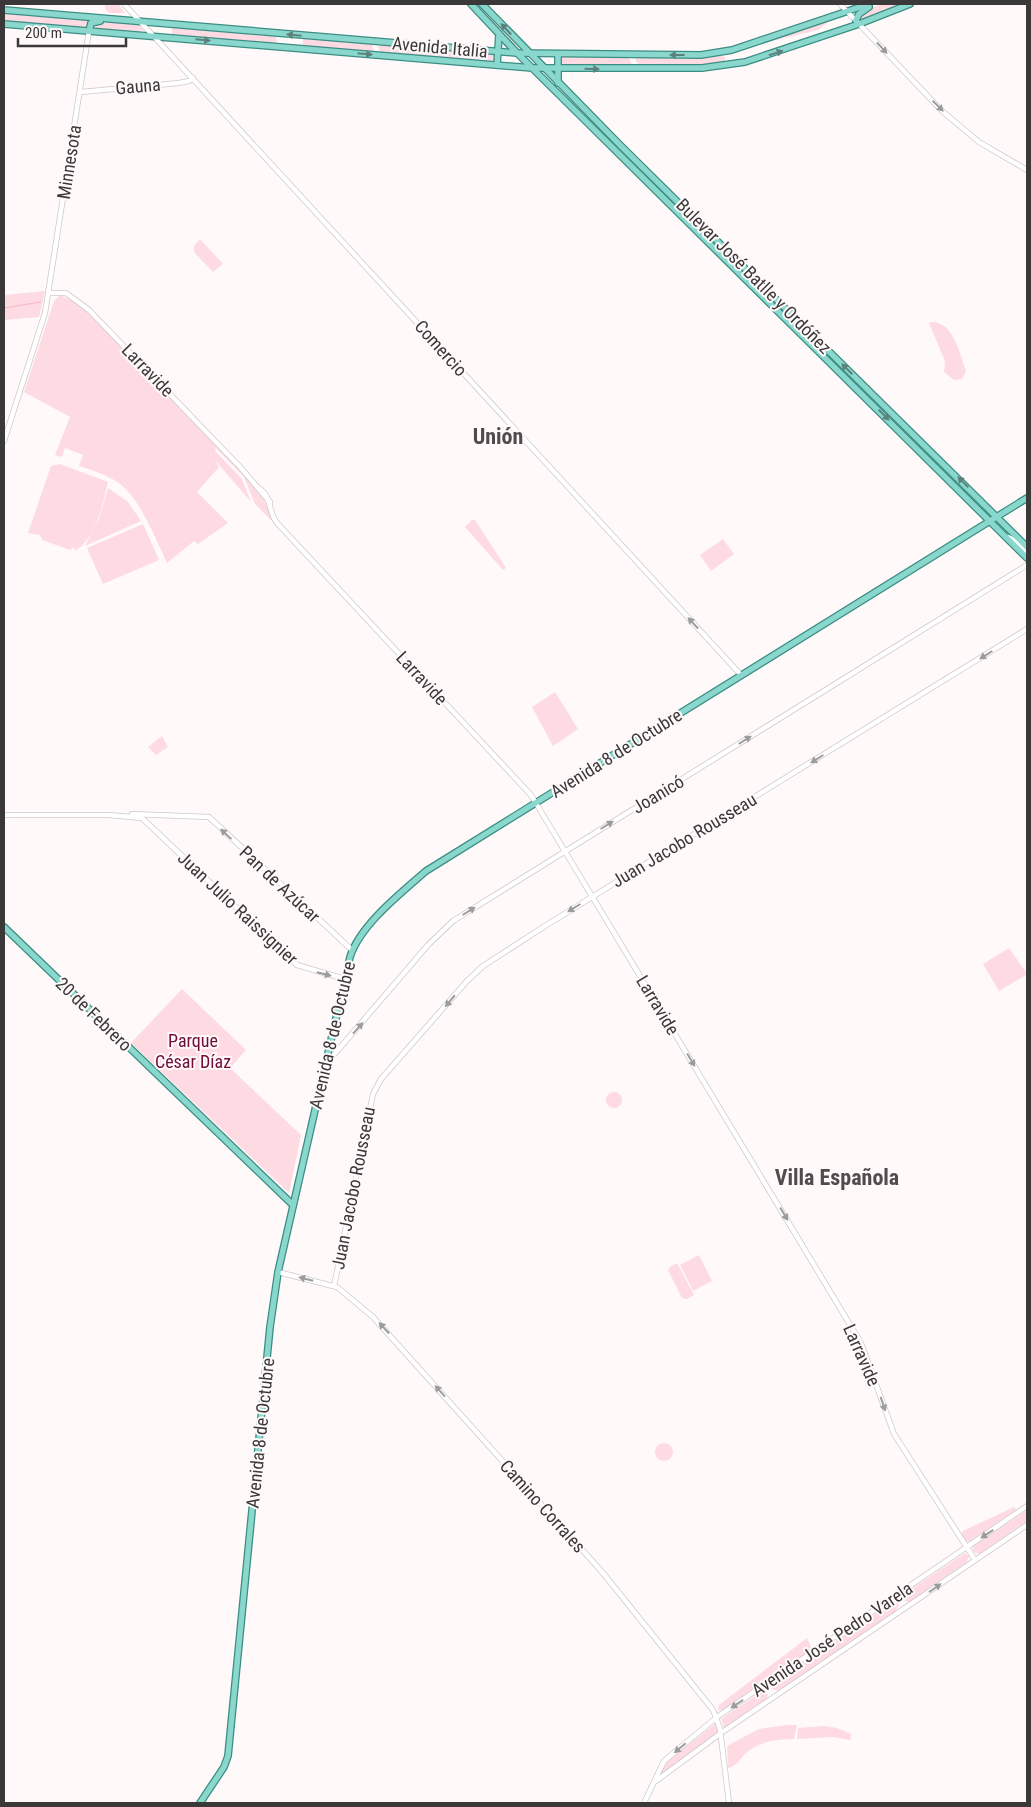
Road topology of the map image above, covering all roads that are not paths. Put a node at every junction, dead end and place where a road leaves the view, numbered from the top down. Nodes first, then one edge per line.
1 (124, 4) edge
2 (471, 4) edge
3 (482, 4) edge
4 (840, 4) edge
5 (871, 4) edge
6 (910, 4) edge
7 (4, 10) edge
8 (848, 12) junction
9 (122, 19) junction
10 (141, 21) junction
11 (858, 22) junction
12 (4, 24) edge
13 (89, 31) junction
14 (499, 34) junction
15 (155, 36) junction
16 (498, 52) junction
17 (518, 53) junction
18 (530, 54) junction
19 (558, 54) junction
20 (728, 62) dead end
21 (497, 65) junction
22 (532, 68) junction
23 (543, 68) junction
24 (558, 68) junction
25 (702, 68) junction
26 (186, 70) junction
27 (193, 78) junction
28 (180, 83) junction
29 (558, 84) junction
30 (81, 92) junction
31 (1027, 170) edge
32 (49, 293) junction
33 (907, 438) junction
34 (4, 441) edge
35 (938, 458) junction
36 (1027, 498) edge
37 (998, 517) junction
38 (990, 521) junction
39 (1006, 537) junction
40 (1027, 547) edge
41 (1027, 553) edge
42 (1027, 558) edge
43 (1027, 565) edge
44 (1027, 629) edge
45 (741, 675) junction
46 (536, 803) junction
47 (4, 815) edge
48 (109, 816) junction
49 (566, 851) junction
50 (592, 896) junction
51 (4, 927) edge
52 (352, 950) junction
53 (345, 979) junction
54 (325, 1065) junction
55 (385, 1080) dead end
56 (375, 1090) junction
57 (293, 1205) junction
58 (278, 1272) junction
59 (334, 1286) junction
60 (1027, 1506) edge
61 (1027, 1525) edge
62 (966, 1547) junction
63 (975, 1560) junction
64 (717, 1717) junction
65 (721, 1733) junction
66 (652, 1786) junction
67 (200, 1803) edge
68 (644, 1803) edge
69 (729, 1803) edge

1 - 10 street, Comercio
2 - 14 main road, Bulevar José Batlle y Ordóñez
18 -> 3 main road, Bulevar José Batlle y Ordóñez
4 - 8 street
5 - 8 main road, Avenida Italia
5 - 11 main road
6 - 11 main road, Avenida Italia
7 - 9 main road, Avenida Italia
8 - 11 street
8 -> 19 main road, Avenida Italia
9 - 10 main road, Avenida Italia
9 - 13 main road
10 - 15 street, Comercio
16 -> 10 main road, Avenida Italia
25 -> 11 main road, Avenida Italia
11 -> 31 street
12 - 13 main road, Avenida Italia
13 - 15 main road, Avenida Italia
13 - 30 street, Minnesota
14 - 16 main road
14 - 17 main road, Bulevar José Batlle y Ordóñez
15 -> 21 main road, Avenida Italia
15 - 26 street, Comercio
16 - 17 main road, Avenida Italia
16 - 21 main road
17 - 18 main road, Avenida Italia
17 - 22 main road, Bulevar José Batlle y Ordóñez
18 - 19 main road, Avenida Italia
18 - 23 main road, Bulevar José Batlle y Ordóñez
19 - 24 main road
20 - 25 main road
21 - 22 main road, Avenida Italia
22 - 23 main road, Avenida Italia
22 -> 33 main road, Bulevar José Batlle y Ordóñez
23 - 24 main road, Avenida Italia
23 - 29 main road, Bulevar José Batlle y Ordóñez
24 -> 25 main road, Avenida Italia
24 - 29 main road
26 - 27 street, Comercio
26 - 28 street
27 - 28 street, Gauna
45 -> 27 street, Comercio
28 - 30 street, Gauna
35 -> 29 main road, Bulevar José Batlle y Ordóñez
30 - 32 street, Minnesota
32 - 34 street, Minnesota
32 - 46 street, Larravide
33 - 35 main road
33 - 38 main road, Bulevar José Batlle y Ordóñez
37 -> 35 main road, Bulevar José Batlle y Ordóñez
36 - 37 main road, Avenida 8 de Octubre
37 - 38 main road, Avenida 8 de Octubre
37 - 40 main road, Bulevar José Batlle y Ordóñez
38 - 39 main road, Bulevar José Batlle y Ordóñez
38 - 45 main road, Avenida 8 de Octubre
39 - 41 street, Bulevar José Batlle y Ordóñez
39 - 42 main road, Bulevar José Batlle y Ordóñez
49 -> 43 street, Joanicó
44 -> 50 street, Juan Jacobo Rousseau
45 - 46 main road, Avenida 8 de Octubre
46 - 49 street, Larravide
46 - 52 main road, Avenida 8 de Octubre
47 - 48 street
52 -> 48 street, Pan de Azúcar
48 -> 53 street, Juan Julio Raissignier
49 - 50 street, Larravide
54 -> 49 street, Joanicó
50 -> 56 street, Juan Jacobo Rousseau
50 -> 62 street, Larravide
51 - 57 main road, 20 de Febrero
52 - 53 main road, Avenida 8 de Octubre
53 - 54 main road, Avenida 8 de Octubre
54 - 57 main road, Avenida 8 de Octubre
55 - 56 street, Juan Jacobo Rousseau
56 - 59 street, Juan Jacobo Rousseau
57 - 58 main road, Avenida 8 de Octubre
59 -> 58 street, Camino Corrales
58 - 67 main road, Avenida 8 de Octubre
64 -> 59 street, Camino Corrales
60 -> 62 street, Avenida José Pedro Varela
61 - 63 street, Avenida José Pedro Varela
62 - 63 street, Larravide
62 -> 64 street, Avenida José Pedro Varela
65 -> 63 street, Avenida José Pedro Varela
64 - 65 street, Camino Corrales
64 -> 66 street, Avenida José Pedro Varela
65 - 66 street, Avenida José Pedro Varela
65 - 69 street, Camino Corrales
66 - 68 street, Avenida José Pedro Varela

